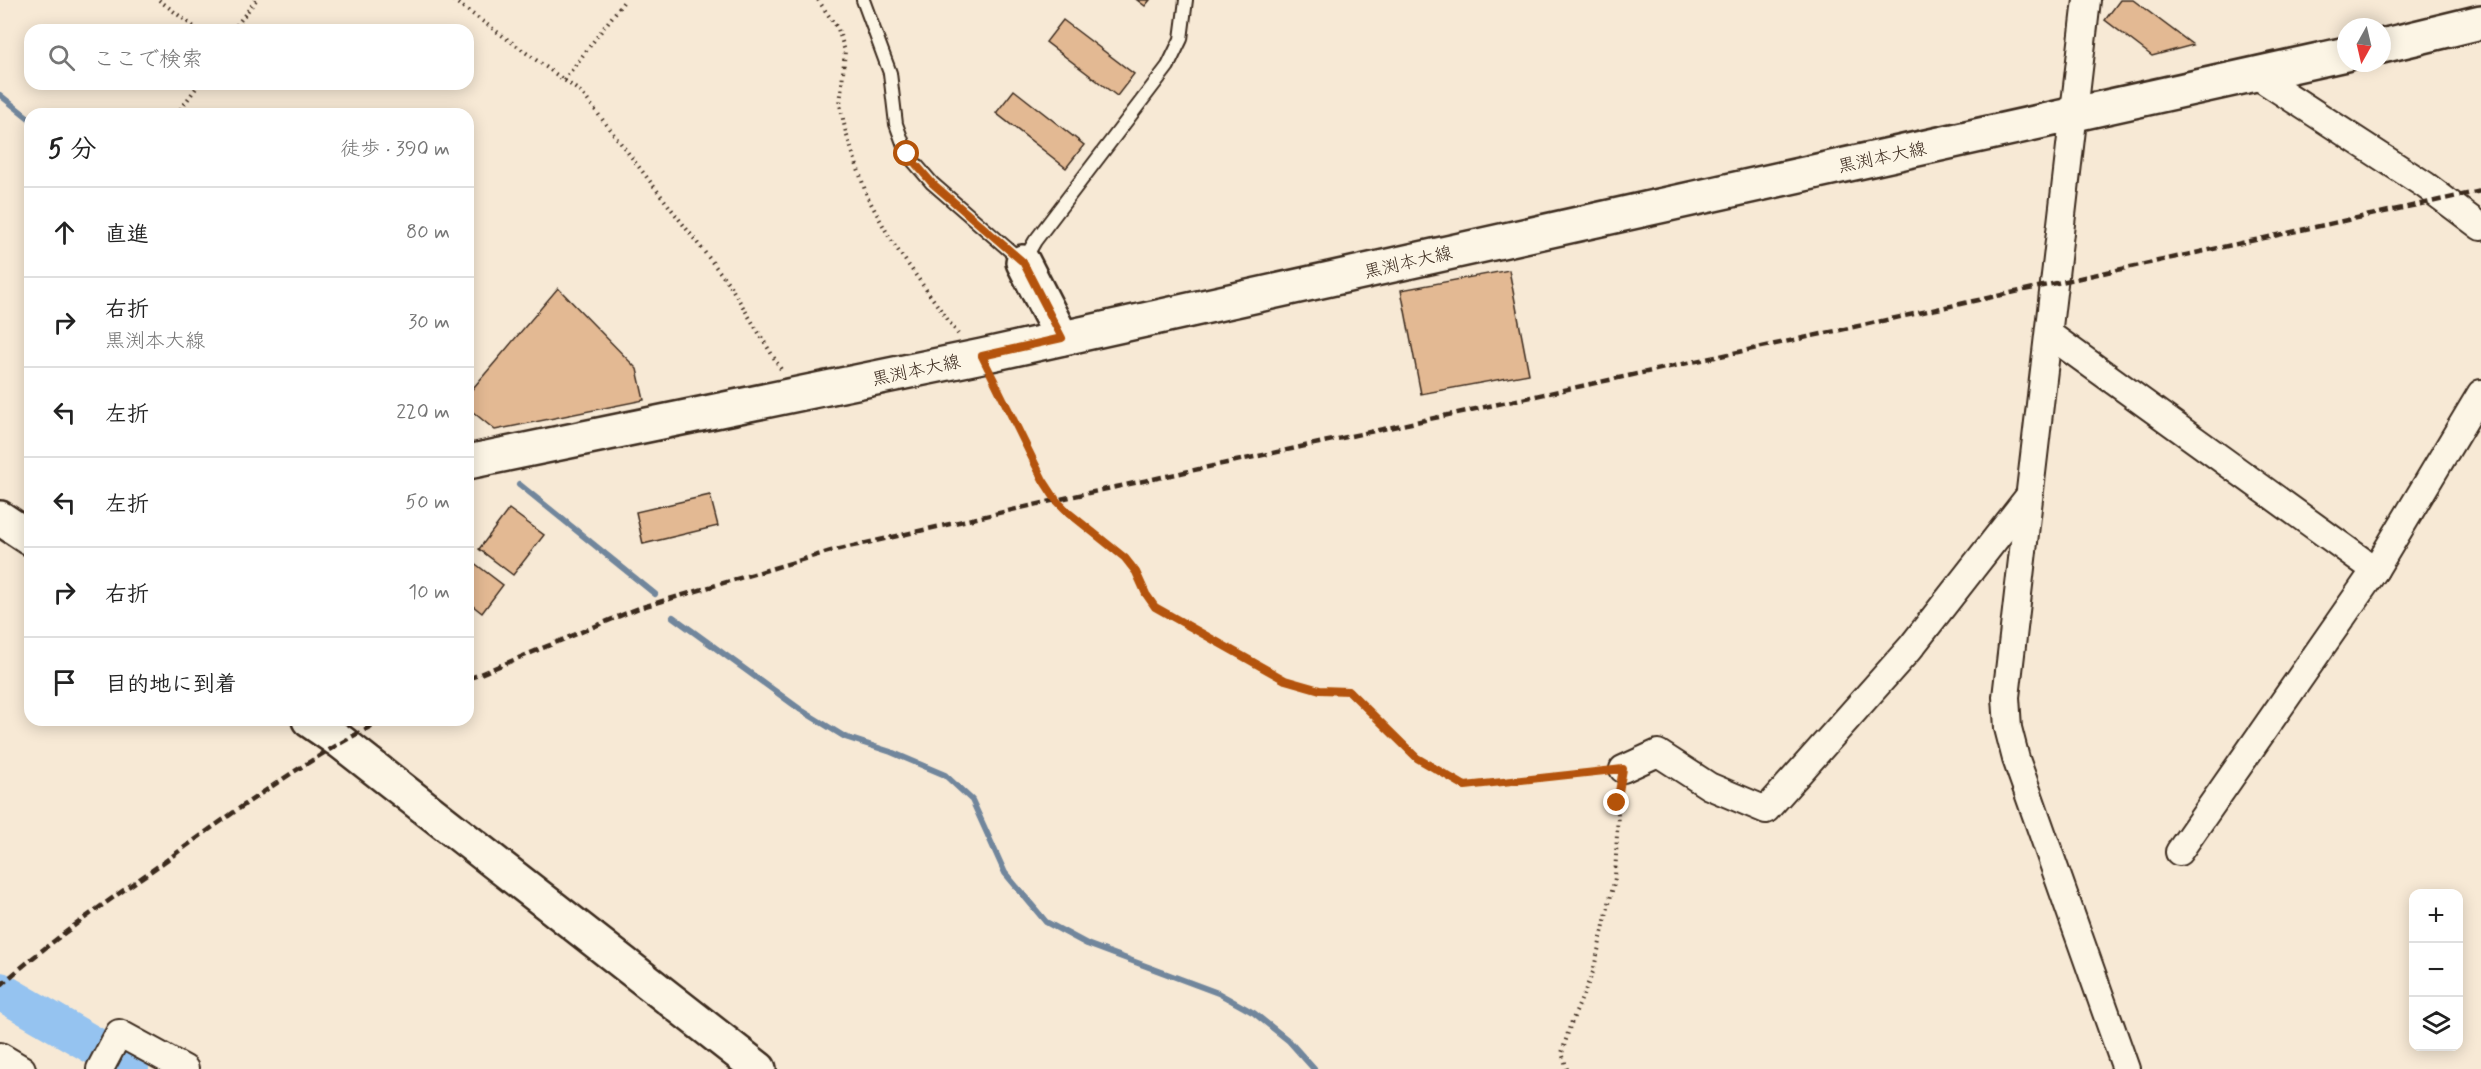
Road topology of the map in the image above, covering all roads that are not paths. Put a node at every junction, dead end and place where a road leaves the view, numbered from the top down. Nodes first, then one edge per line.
1 (862, 0) edge
2 (1186, 0) edge
3 (2087, 0) edge
4 (2481, 22) edge
5 (2391, 44) edge
6 (2337, 56) edge
7 (2256, 75) junction
8 (2075, 115) junction
9 (2481, 227) edge
10 (1023, 262) junction
11 (2050, 335) junction
12 (1062, 338) junction
13 (2481, 393) edge
14 (474, 461) edge
15 (2029, 496) junction
16 (24, 507) edge
17 (0, 509) edge
18 (0, 518) edge
19 (24, 534) edge
20 (2375, 570) junction
21 (318, 726) edge
22 (1623, 769) road end
23 (2179, 852) dead end
24 (0, 1056) edge
25 (22, 1069) edge
26 (100, 1069) edge
27 (185, 1069) edge
28 (759, 1069) edge
29 (2126, 1069) edge

1 - 10 lane
2 - 10 lane
3 - 8 street
4 - 5 main road
6 - 7 main road, 黒渕本大線
7 - 8 main road, 黒渕本大線
7 - 9 street
8 - 11 street
8 - 12 main road, 黒渕本大線
10 - 12 main road
11 - 15 street
11 - 20 street
12 - 14 main road, 黒渕本大線
13 - 20 street
15 - 22 street
15 - 29 street
16 - 17 main road
18 - 19 main road
20 - 23 street
21 - 28 main road
24 - 25 street
26 - 27 street

